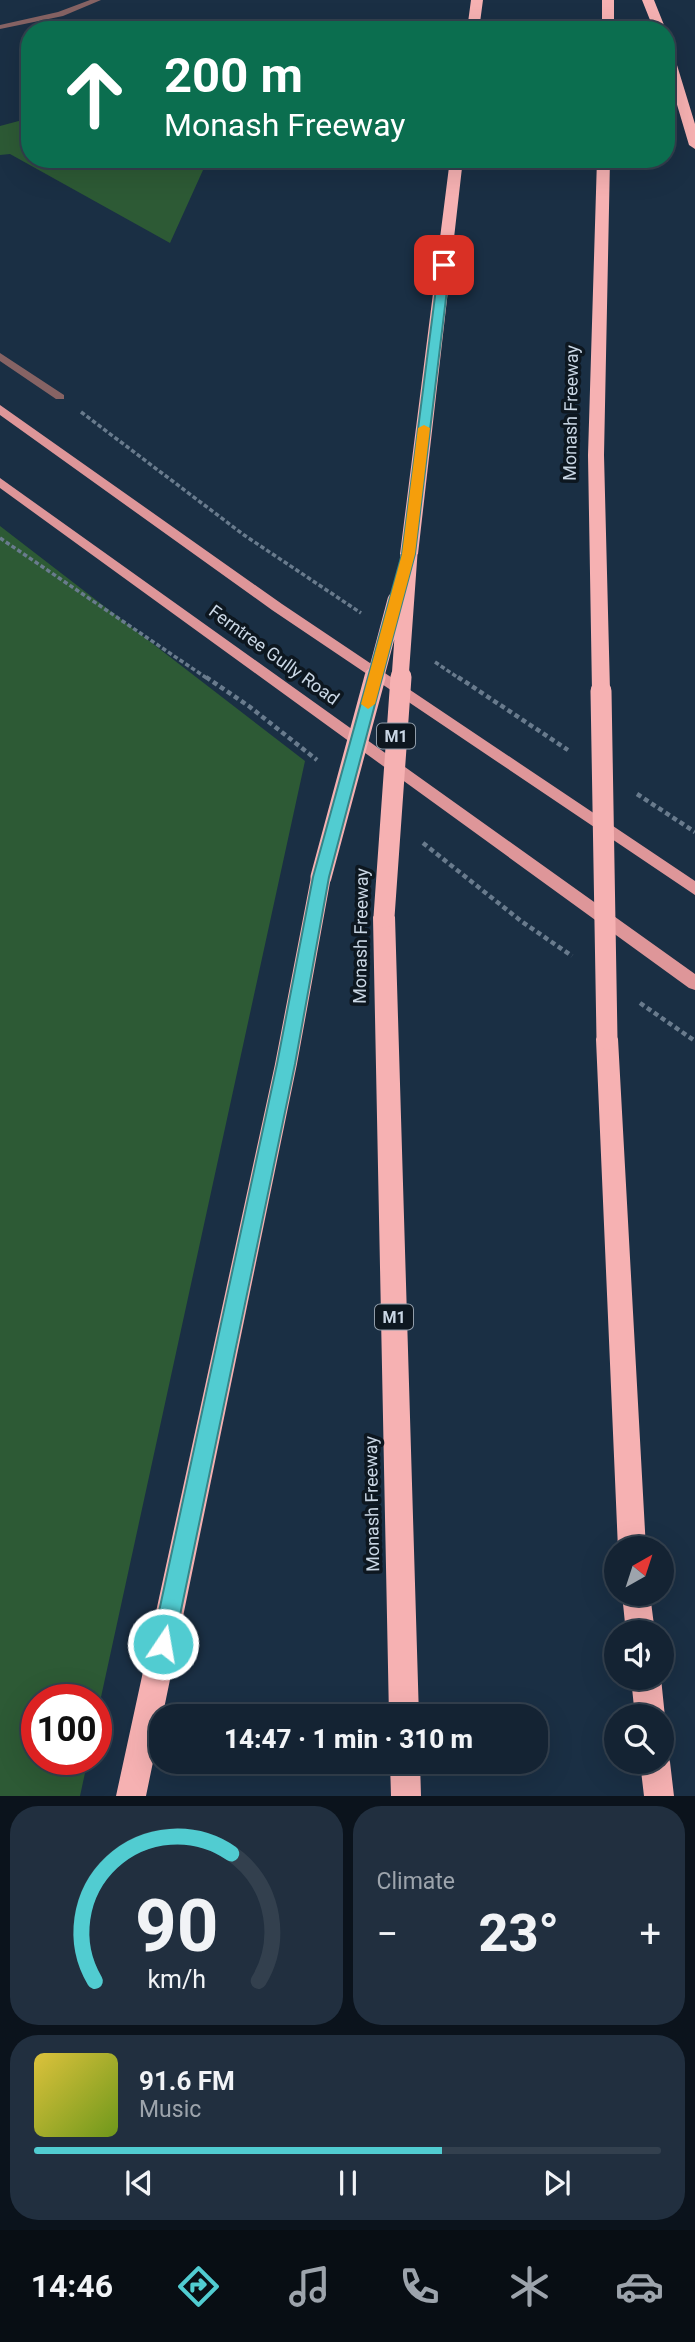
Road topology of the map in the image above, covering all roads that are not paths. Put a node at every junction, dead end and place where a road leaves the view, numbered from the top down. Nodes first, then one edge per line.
1 (97, 0) edge
2 (477, 0) edge
3 (608, 0) edge
4 (648, 0) edge
5 (28, 21) edge
6 (474, 21) edge
7 (607, 21) edge
8 (656, 21) edge
9 (21, 22) edge
10 (0, 27) edge
11 (675, 79) edge
12 (695, 145) edge
13 (456, 168) edge
14 (604, 168) edge
15 (0, 356) edge
16 (60, 397) dead end
17 (0, 409) edge
18 (0, 482) edge
19 (409, 554) junction
20 (695, 889) edge
21 (695, 983) edge
22 (631, 1536) edge
23 (404, 1704) edge
24 (405, 1774) edge
25 (656, 1774) edge
26 (131, 1796) edge
27 (406, 1796) edge
28 (659, 1796) edge

1 - 5 street
2 - 6 highway
3 - 7 highway
4 - 8 highway
9 - 10 street
11 - 12 highway
13 - 19 highway, Monash Freeway / M1
14 - 22 highway, Monash Freeway, bridge
15 - 16 street
17 - 20 main road
18 - 21 main road, Ferntree Gully Road
19 - 23 highway, Monash Freeway / M1, bridge
19 - 26 highway, bridge
24 - 27 highway
25 - 28 highway

